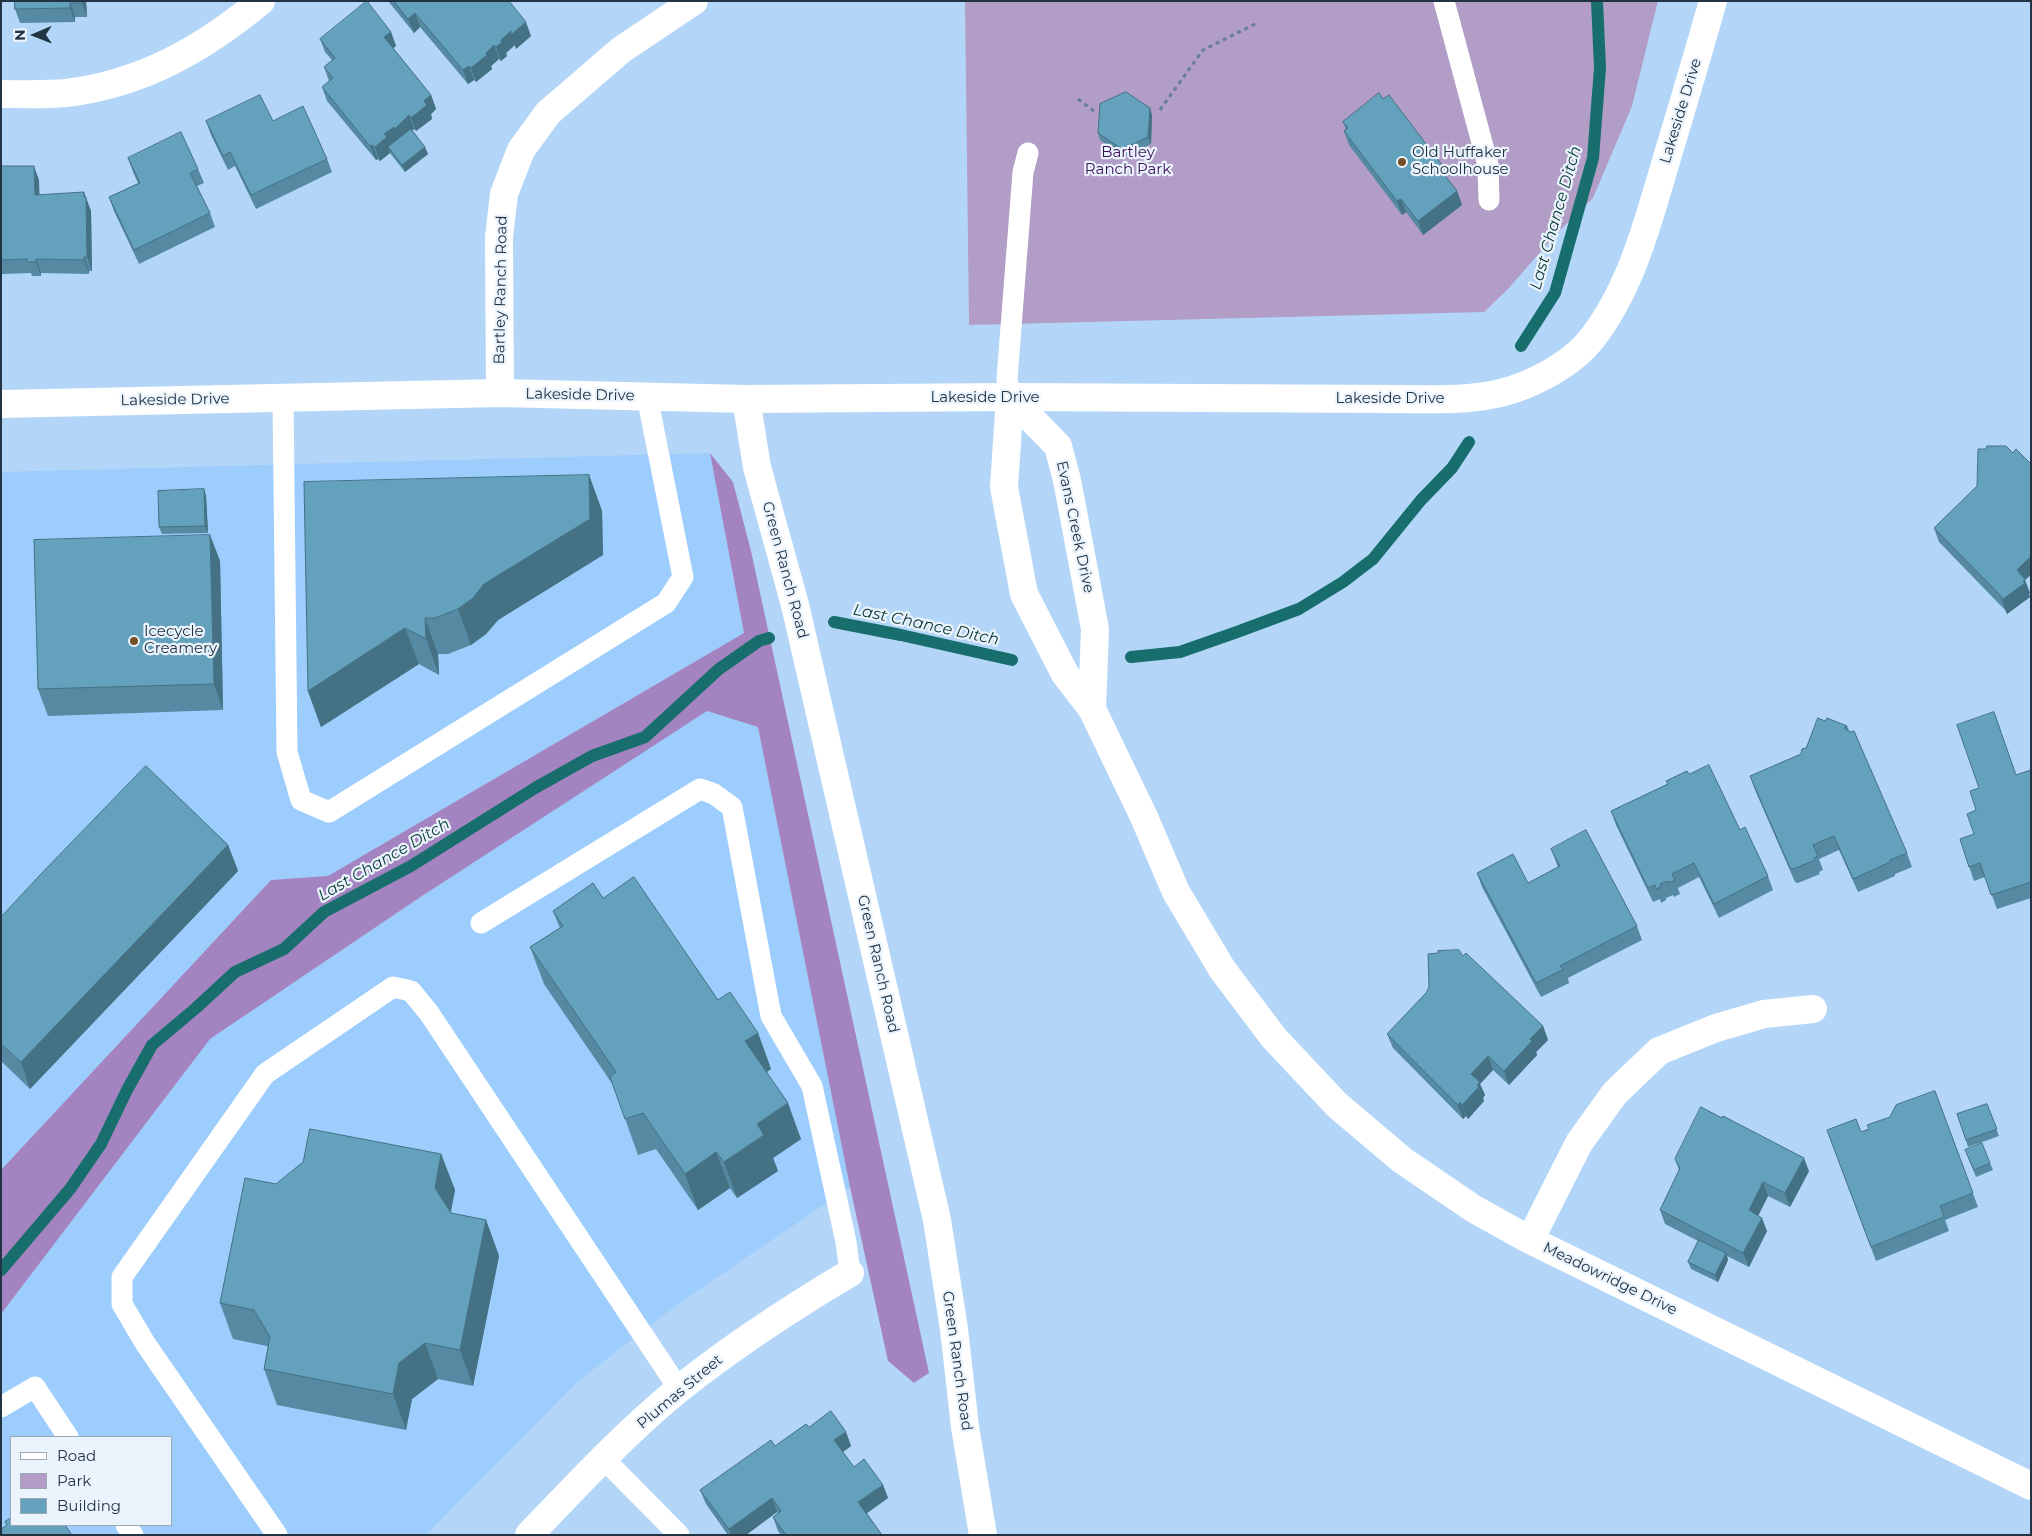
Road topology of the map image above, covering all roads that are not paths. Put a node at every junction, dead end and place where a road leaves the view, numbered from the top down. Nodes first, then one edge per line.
1 (261, 1) edge
2 (694, 1) edge
3 (1444, 1) edge
4 (1713, 1) edge
5 (1, 94) edge
6 (1028, 153) dead end
7 (1489, 200) dead end
8 (500, 393) junction
9 (647, 396) junction
10 (283, 397) junction
11 (1010, 397) junction
12 (746, 399) junction
13 (1, 404) edge
14 (1092, 709) junction
15 (481, 923) dead end
16 (1243, 997) joint
17 (1813, 1009) dead end
18 (1530, 1240) junction
19 (850, 1273) joint
20 (679, 1389) junction
21 (1, 1407) edge
22 (67, 1436) edge
23 (604, 1458) junction
24 (2031, 1486) edge
25 (276, 1535) edge
26 (529, 1535) edge
27 (679, 1535) edge
28 (984, 1535) edge

1 - 5 street
2 - 8 street, Bartley Ranch Road
3 - 7 lane
4 - 11 street, Lakeside Drive
6 - 11 lane
8 - 9 street, Lakeside Drive
8 - 10 street, Lakeside Drive
9 - 10 lane
9 - 12 street, Lakeside Drive
10 - 13 street, Lakeside Drive
11 - 12 street, Lakeside Drive
11 - 14 street, Evans Creek Drive
11 - 14 street, Evans Creek Drive
12 - 28 street, Green Ranch Road
14 - 16 street, Evans Creek Drive
15 - 19 lane
16 - 18 street, Meadowridge Drive
17 - 18 street
18 - 24 street, Meadowridge Drive
19 - 20 street, Plumas Street
20 - 23 street, Plumas Street
20 - 25 lane
21 - 22 lane
23 - 26 street, Plumas Street
23 - 27 lane

